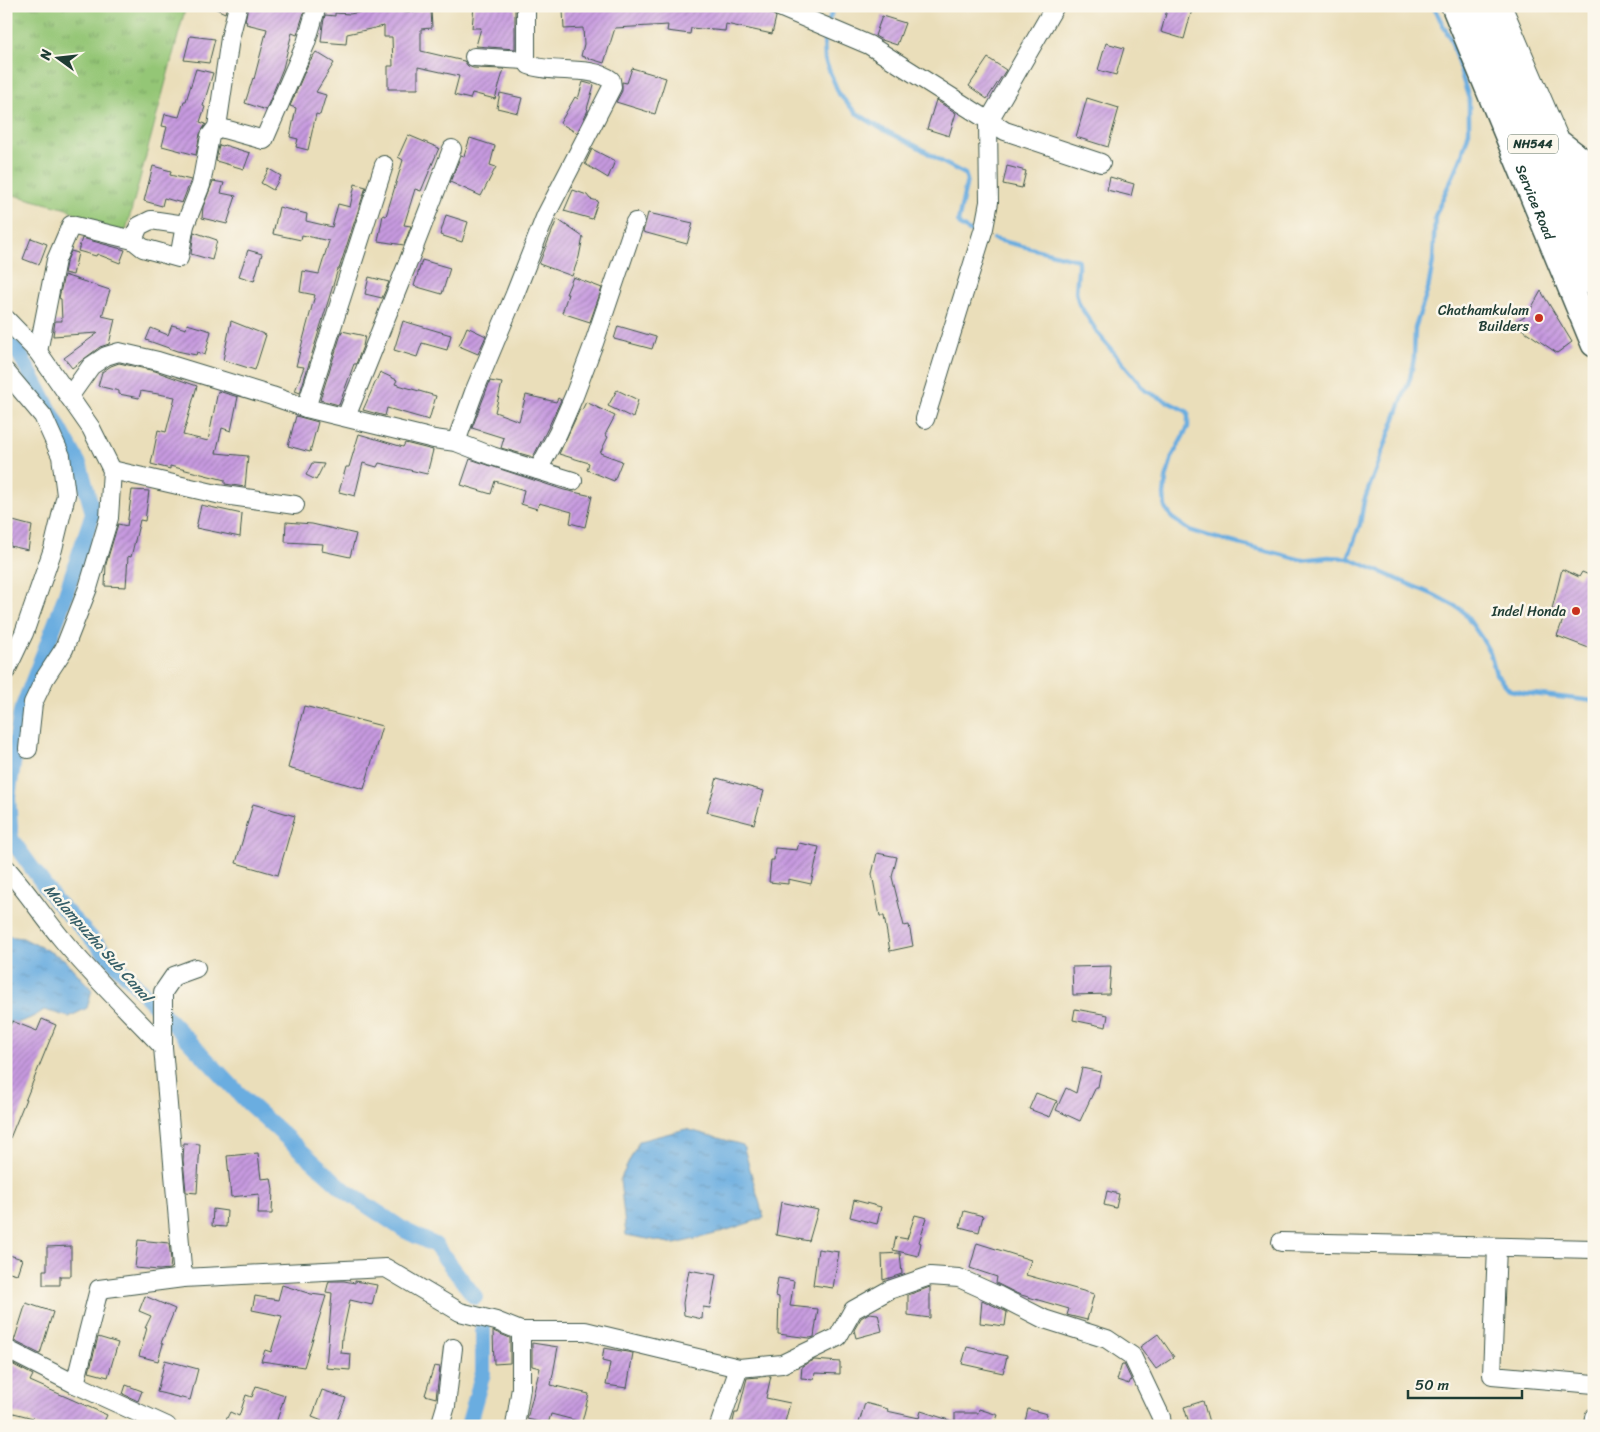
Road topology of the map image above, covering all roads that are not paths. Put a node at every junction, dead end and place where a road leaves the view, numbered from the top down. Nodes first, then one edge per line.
1 (238, 6) edge
2 (317, 6) edge
3 (526, 6) edge
4 (777, 6) edge
5 (1055, 6) edge
6 (1454, 6) edge
7 (1472, 6) edge
8 (1497, 6) edge
9 (474, 57) dead end
10 (526, 60) junction
11 (988, 122) junction
12 (217, 127) junction
13 (1554, 139) junction
14 (452, 149) dead end
15 (1101, 163) dead end
16 (384, 165) dead end
17 (1594, 183) edge
18 (635, 222) dead end
19 (185, 225) junction
20 (1594, 232) edge
21 (133, 240) junction
22 (1594, 282) edge
23 (6, 319) edge
24 (1594, 344) edge
25 (38, 352) junction
26 (6, 372) edge
27 (69, 397) junction
28 (306, 408) junction
29 (346, 417) junction
30 (925, 419) dead end
31 (456, 442) junction
32 (112, 470) junction
33 (538, 470) junction
34 (573, 481) dead end
35 (295, 505) dead end
36 (6, 671) edge
37 (28, 749) dead end
38 (6, 868) edge
39 (196, 968) dead end
40 (163, 1046) junction
41 (1281, 1242) dead end
42 (1497, 1247) junction
43 (1594, 1249) edge
44 (183, 1278) junction
45 (520, 1331) junction
46 (453, 1348) dead end
47 (6, 1349) edge
48 (739, 1368) junction
49 (75, 1384) junction
50 (1594, 1384) edge
51 (1594, 1418) edge
52 (167, 1426) edge
53 (440, 1426) edge
54 (515, 1426) edge
55 (719, 1426) edge
56 (1162, 1426) edge
57 (1593, 1426) edge

1 - 12 street
2 - 12 street
3 - 10 street
4 - 11 street
5 - 11 street
6 - 24 street, Service Road
7 - 22 highway, NH544
8 - 13 highway, NH544
9 - 10 street
10 - 31 street
11 - 15 street
11 - 30 street
12 - 19 street
13 - 17 street
13 - 20 highway, NH544
14 - 29 street
16 - 28 street
18 - 33 street
19 - 21 street
19 - 21 street
21 - 25 street
23 - 25 street
25 - 27 street
26 - 36 street
27 - 28 street
27 - 32 street
28 - 29 street
29 - 31 street
31 - 33 street
32 - 35 street
32 - 37 street
33 - 34 street
38 - 40 street
39 - 40 street
40 - 44 street
41 - 42 street
42 - 43 street
42 - 50 street
44 - 45 street
44 - 49 street
45 - 48 street
45 - 54 street
46 - 53 street
47 - 49 street
48 - 55 street
48 - 56 street
49 - 52 street
51 - 57 street

